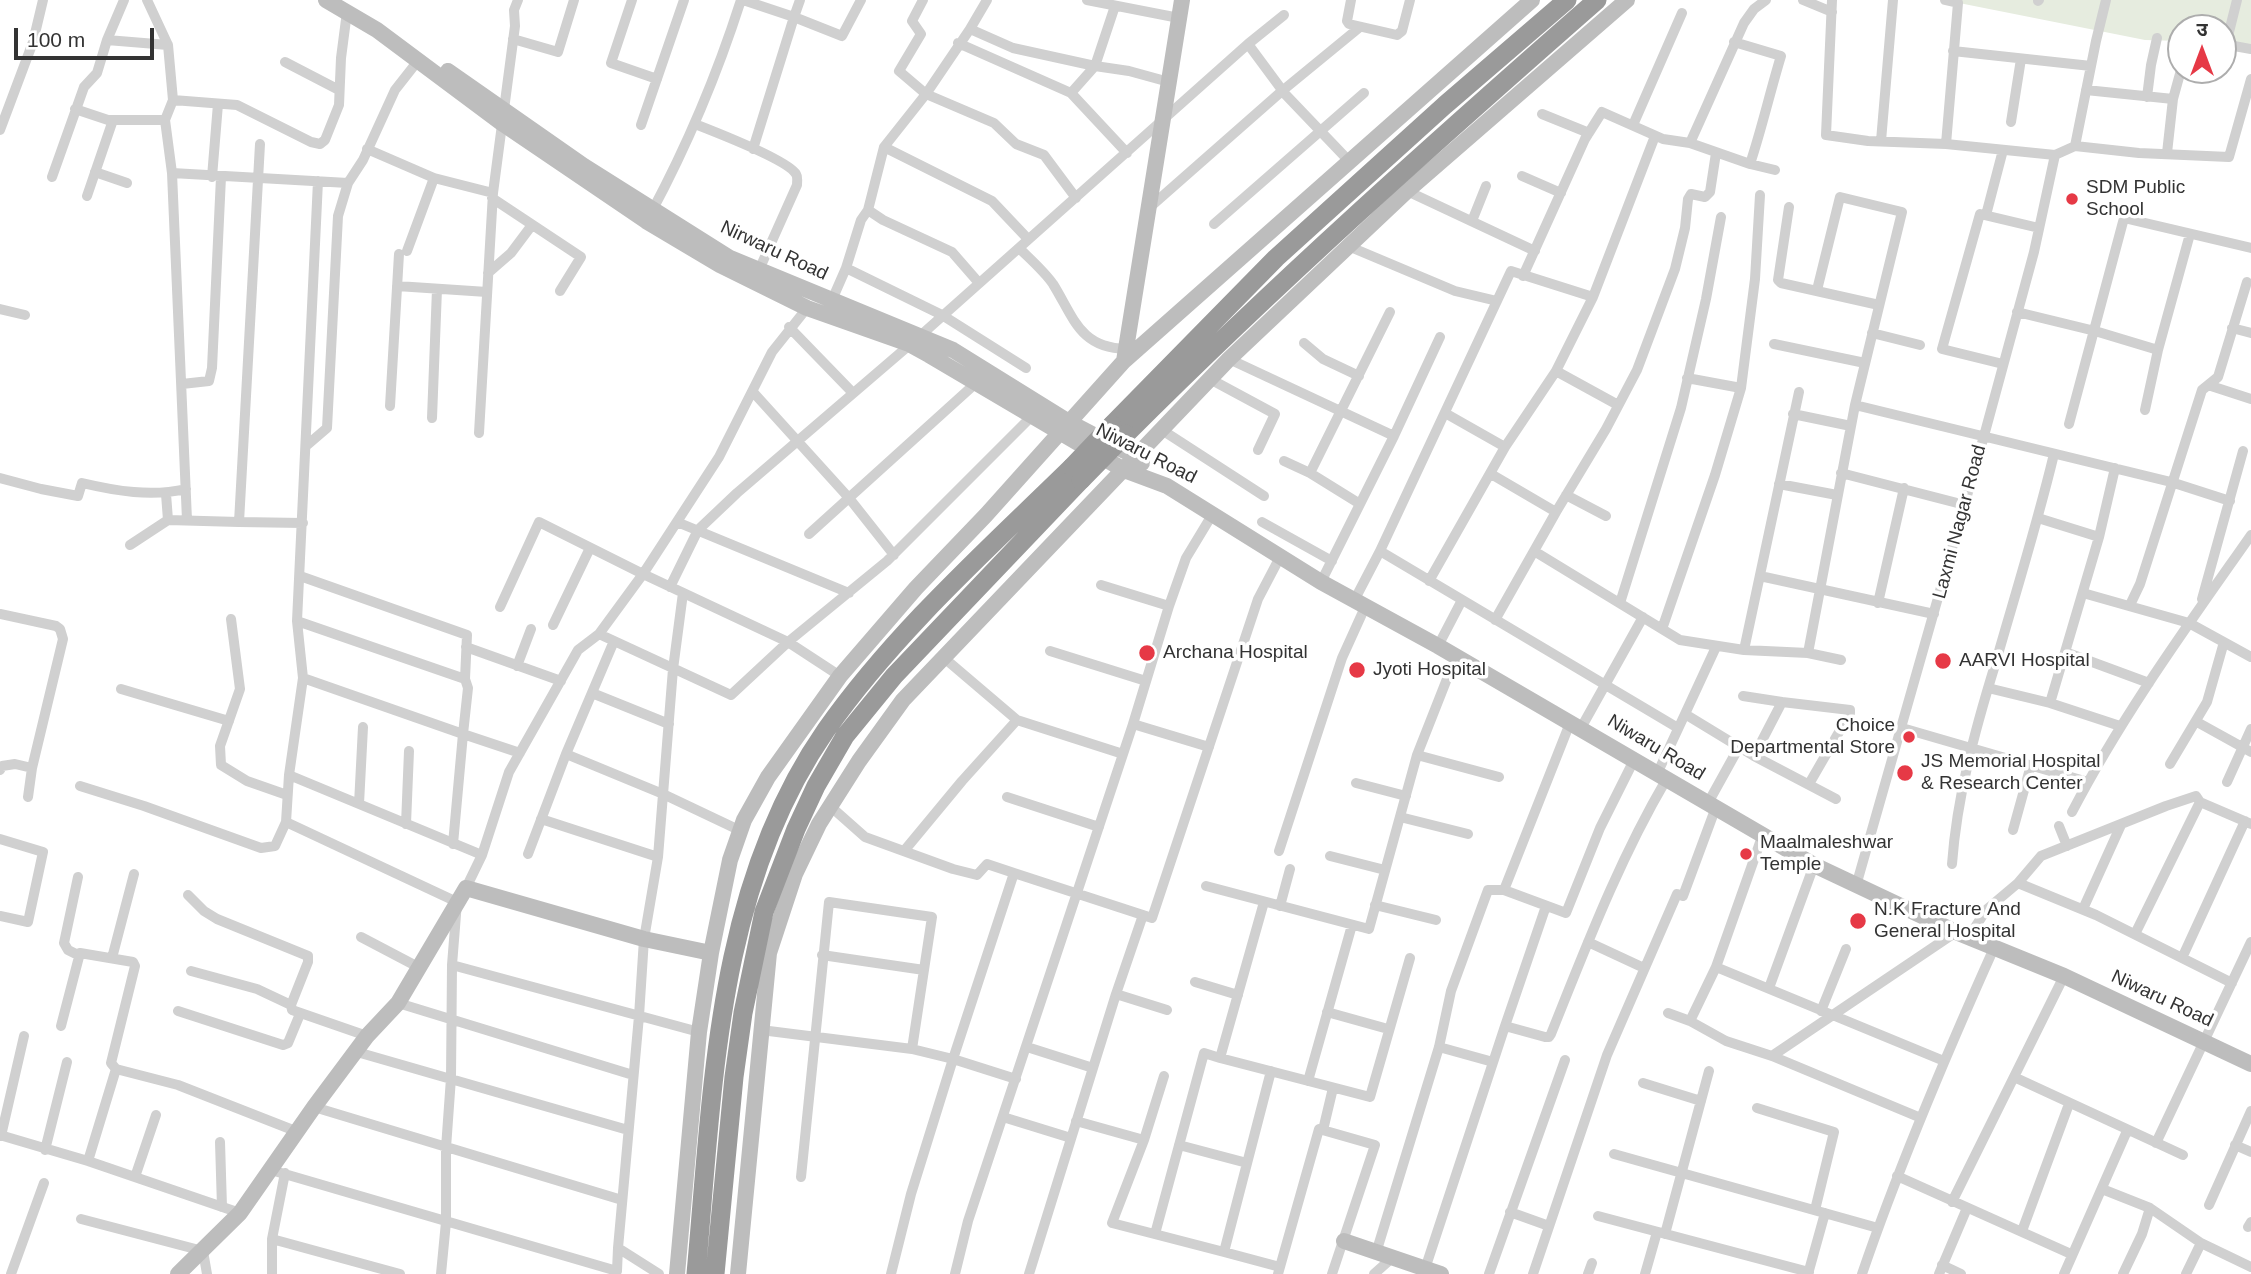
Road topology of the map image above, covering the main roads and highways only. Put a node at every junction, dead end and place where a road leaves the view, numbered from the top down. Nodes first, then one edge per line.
1 (1567, 0) edge
2 (1597, 0) edge
3 (1119, 430) junction
4 (1077, 473) junction
5 (696, 1274) edge
6 (715, 1274) edge

1 - 3 highway
2 - 3 highway
3 - 4 highway, bridge
4 - 5 highway
4 - 6 highway

